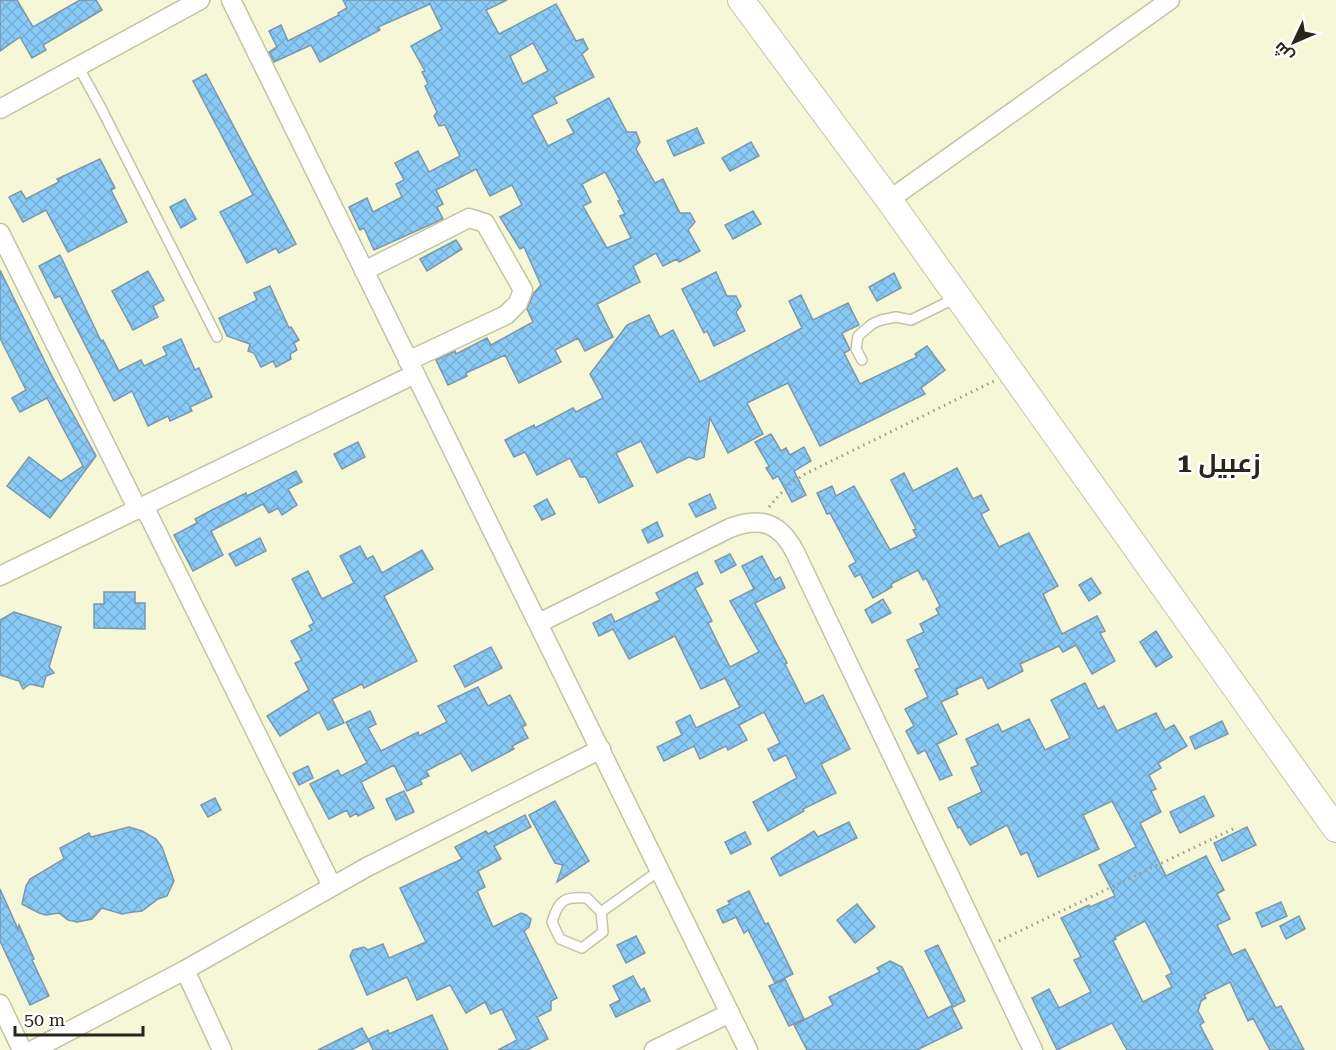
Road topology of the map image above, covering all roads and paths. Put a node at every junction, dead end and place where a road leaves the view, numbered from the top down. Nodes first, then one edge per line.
1 (200, 0) edge
2 (231, 0) edge
3 (741, 0) edge
4 (1170, 0) edge
5 (1148, 6) edge
6 (78, 66) junction
7 (0, 109) edge
8 (889, 200) junction
9 (0, 233) edge
10 (364, 271) junction
11 (958, 297) junction
12 (217, 337) dead end
13 (862, 360) dead end
14 (411, 367) junction
15 (1012, 373) junction
16 (141, 508) junction
17 (761, 522) junction
18 (0, 576) edge
19 (539, 623) junction
20 (601, 749) junction
21 (1235, 828) dead end
22 (1336, 829) edge
23 (660, 870) junction
24 (332, 886) junction
25 (601, 912) junction
26 (984, 948) junction
27 (185, 970) junction
28 (0, 1004) edge
29 (730, 1013) junction
30 (22, 1050) edge
31 (33, 1050) edge
32 (222, 1050) edge
33 (654, 1050) edge
34 (748, 1050) edge
35 (1033, 1050) edge

1 - 6 street
2 - 10 street
3 - 8 street
4 - 5 street
5 - 8 street
6 - 7 street
6 - 12 lane
8 - 11 street
9 - 16 street
10 - 14 street
10 - 14 street
11 - 13 lane
11 - 15 street
14 - 16 street
14 - 19 street
15 - 17 path
15 - 22 street
16 - 18 street
16 - 24 street
17 - 19 street
17 - 26 street
19 - 20 street
20 - 23 street
20 - 24 street
21 - 26 path
23 - 25 lane
23 - 29 street
24 - 27 street
25 - 25 lane
26 - 35 street
27 - 31 street
27 - 32 street
28 - 30 street
29 - 33 street
29 - 34 street

